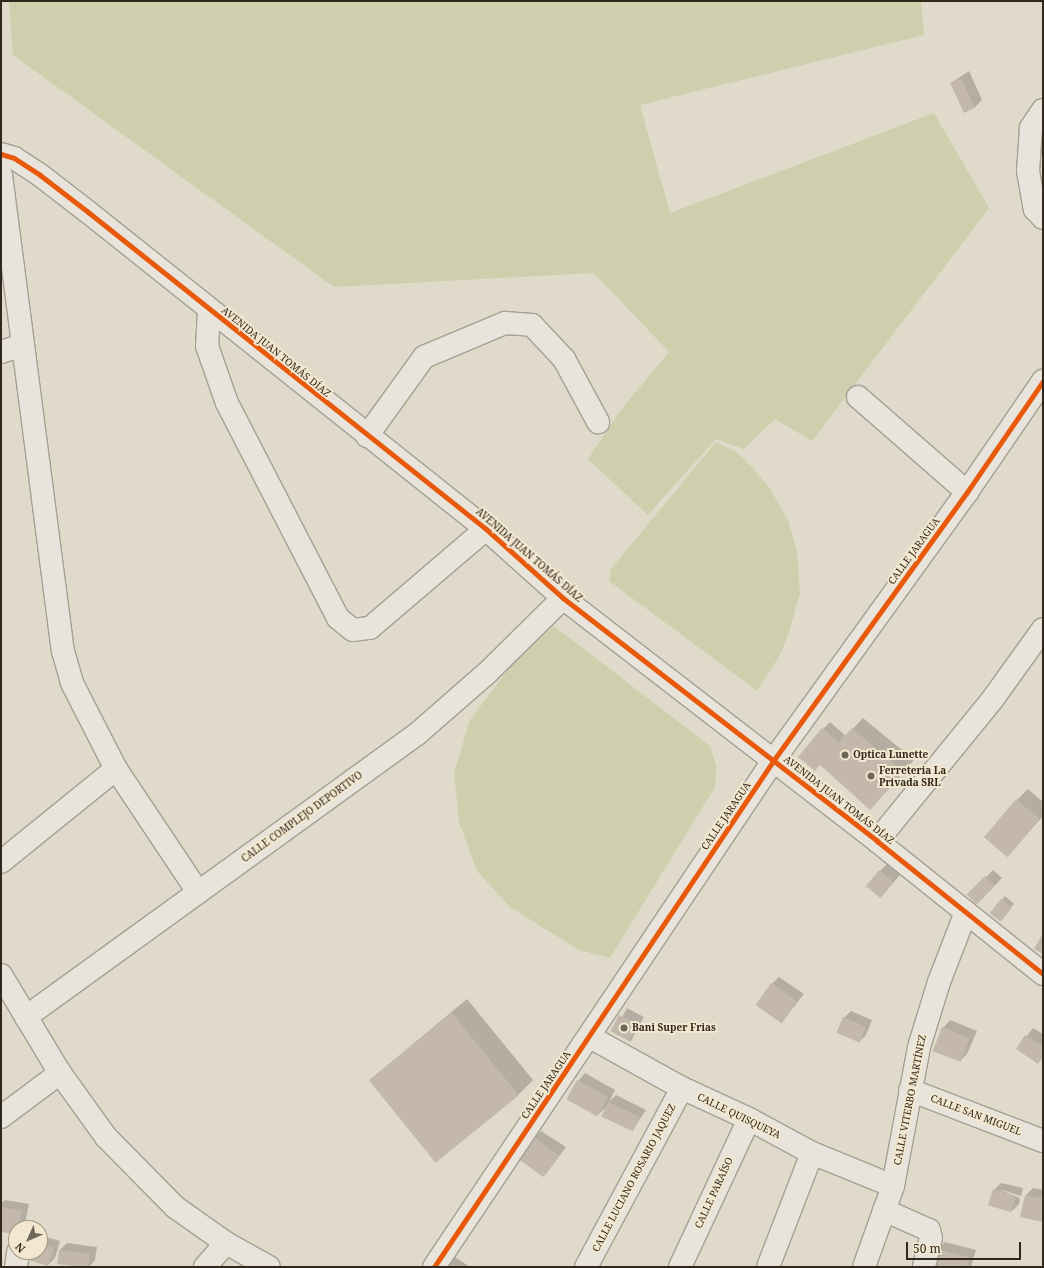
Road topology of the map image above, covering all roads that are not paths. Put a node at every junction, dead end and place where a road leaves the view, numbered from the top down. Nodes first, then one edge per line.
1 (1043, 110) edge
2 (1, 154) edge
3 (1, 175) edge
4 (1043, 218) edge
5 (209, 310) junction
6 (23, 345) junction
7 (1, 352) edge
8 (1043, 381) edge
9 (858, 397) dead end
10 (598, 422) dead end
11 (367, 436) junction
12 (967, 492) junction
13 (486, 530) junction
14 (562, 598) junction
15 (1043, 628) edge
16 (773, 761) junction
17 (116, 769) junction
18 (877, 841) junction
19 (1, 862) edge
20 (198, 892) junction
21 (966, 912) junction
22 (1043, 974) edge
23 (1, 975) edge
24 (26, 1016) junction
25 (590, 1037) junction
26 (60, 1073) junction
27 (682, 1088) junction
28 (910, 1090) junction
29 (1, 1117) edge
30 (749, 1119) junction
31 (1043, 1141) edge
32 (812, 1153) junction
33 (893, 1186) junction
34 (884, 1210) junction
35 (226, 1243) junction
36 (206, 1267) edge
37 (269, 1267) edge
38 (434, 1267) edge
39 (586, 1267) edge
40 (680, 1267) edge
41 (768, 1267) edge
42 (864, 1267) edge
43 (924, 1267) edge

1 - 4 street
2 - 5 street, AVENIDA JUAN TOMÁS DÍAZ
3 - 6 street
5 - 11 street, AVENIDA JUAN TOMÁS DÍAZ
5 - 13 street
6 - 7 street
6 - 17 street
8 - 12 street, CALLE JARAGUA
9 - 12 street
10 - 11 street
11 - 13 street, AVENIDA JUAN TOMÁS DÍAZ
12 - 16 street, CALLE JARAGUA
13 - 14 street, AVENIDA JUAN TOMÁS DÍAZ
14 - 16 street, AVENIDA JUAN TOMÁS DÍAZ
14 - 20 street, CALLE COMPLEJO DEPORTIVO
15 - 18 street
16 - 18 street, AVENIDA JUAN TOMÁS DÍAZ
16 - 25 street, CALLE JARAGUA
17 - 19 street
17 - 20 street
18 - 21 street, AVENIDA JUAN TOMÁS DÍAZ
20 - 24 street, CALLE COMPLEJO DEPORTIVO
21 - 22 street, AVENIDA JUAN TOMÁS DÍAZ
21 - 28 street, CALLE VITERBO MARTÍNEZ
23 - 24 street
24 - 26 street
25 - 27 street, CALLE QUISQUEYA
25 - 38 street, CALLE JARAGUA
26 - 29 street
26 - 35 street
27 - 30 street, CALLE QUISQUEYA
27 - 39 street, CALLE LUCIANO ROSARIO JAQUEZ
28 - 31 street, CALLE SAN MIGUEL
28 - 33 street, CALLE VITERBO MARTÍNEZ
30 - 32 street, CALLE QUISQUEYA
30 - 40 street, CALLE PARAÍSO
32 - 33 street, CALLE QUISQUEYA
32 - 41 street
33 - 34 street, CALLE VITERBO MARTÍNEZ
34 - 42 street, CALLE VITERBO MARTÍNEZ
34 - 43 street
35 - 36 street
35 - 37 street

